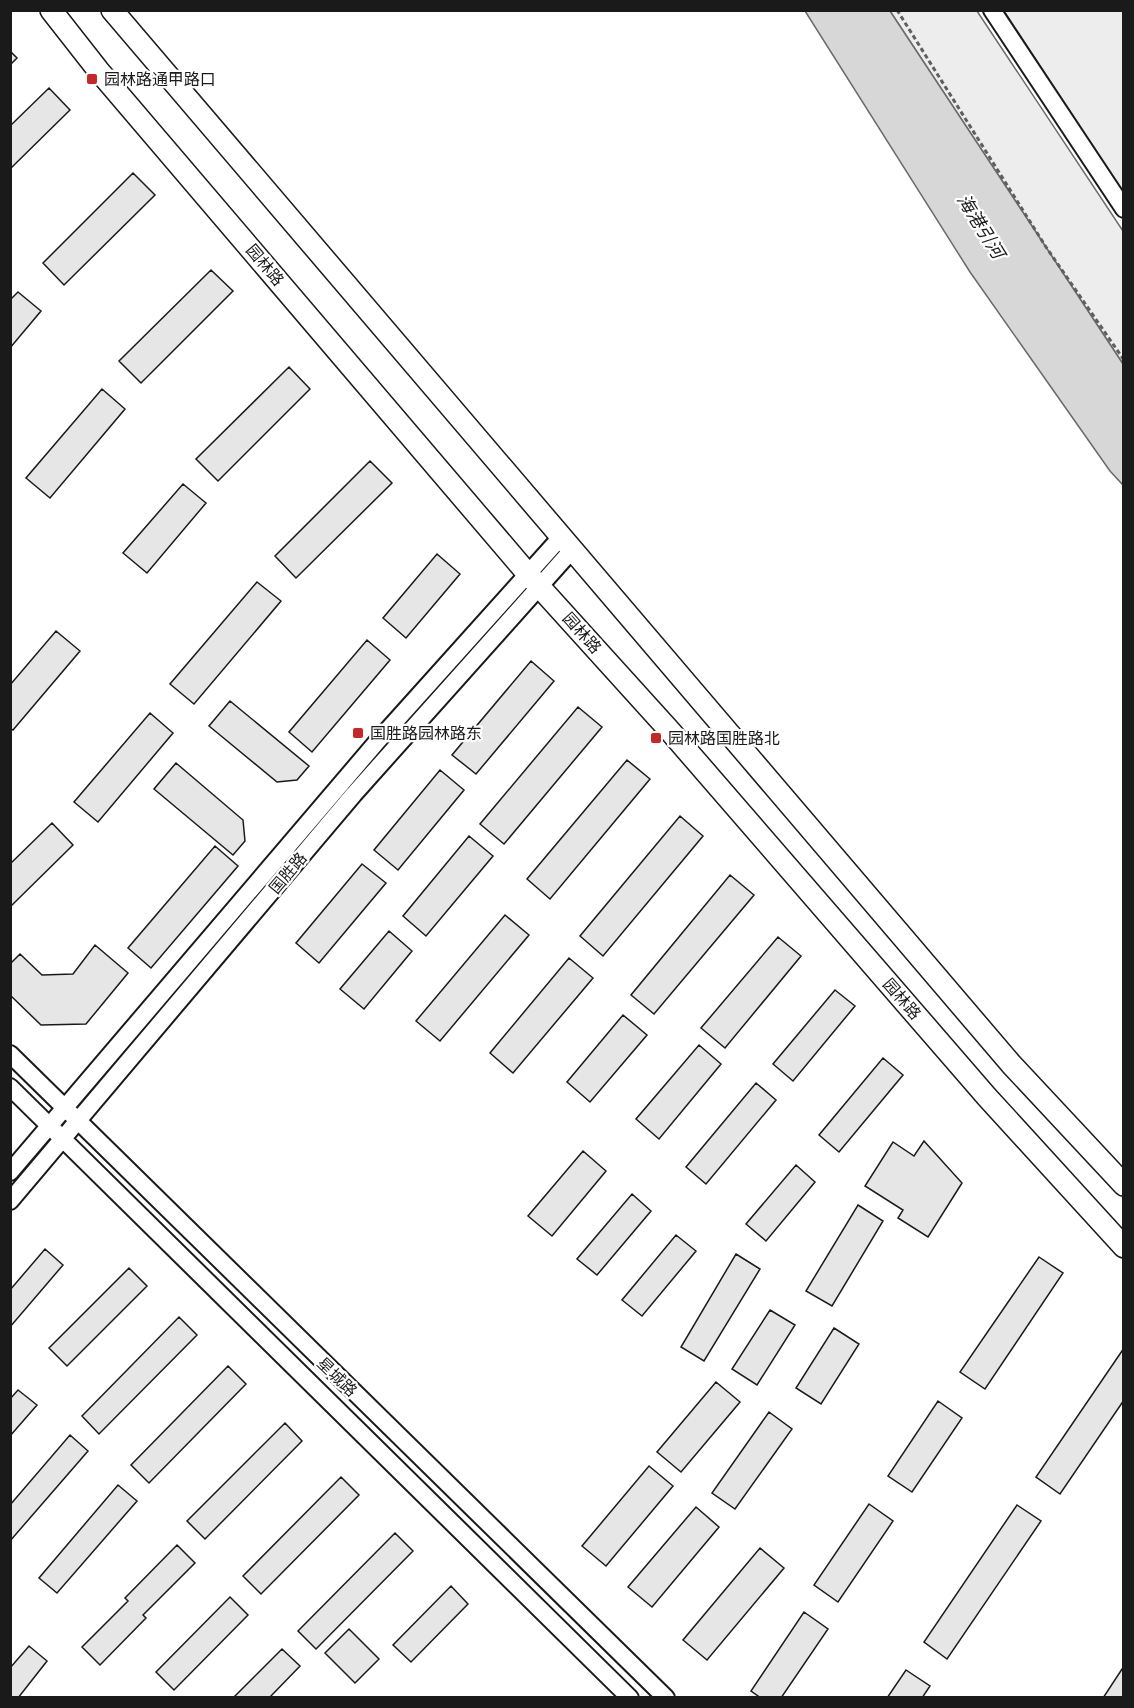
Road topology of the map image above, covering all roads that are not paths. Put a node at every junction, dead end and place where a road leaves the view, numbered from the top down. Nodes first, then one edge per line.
1 (51, 10) edge
2 (112, 10) edge
3 (992, 10) edge
4 (1124, 209) edge
5 (566, 544) junction
6 (533, 580) junction
7 (10, 1054) edge
8 (10, 1086) edge
9 (65, 1107) junction
10 (79, 1119) junction
11 (50, 1125) junction
12 (63, 1138) junction
13 (10, 1172) edge
14 (1124, 1185) edge
15 (10, 1201) edge
16 (1124, 1247) edge
17 (630, 1698) edge
18 (666, 1698) edge

1 - 6 main road, 园林路
2 - 5 main road
3 - 4 street
5 - 6 street, 国胜路
5 - 14 main road
6 - 9 street, 国胜路
6 - 10 street, 国胜路
6 - 16 main road, 园林路
7 - 9 street, 星城路
8 - 11 street, 星城路
9 - 10 street, 星城路
9 - 11 street, 国胜路
10 - 12 street, 国胜路
10 - 18 street, 星城路
11 - 12 street, 星城路
11 - 13 street, 国胜路
12 - 15 street, 国胜路
12 - 17 street, 星城路

